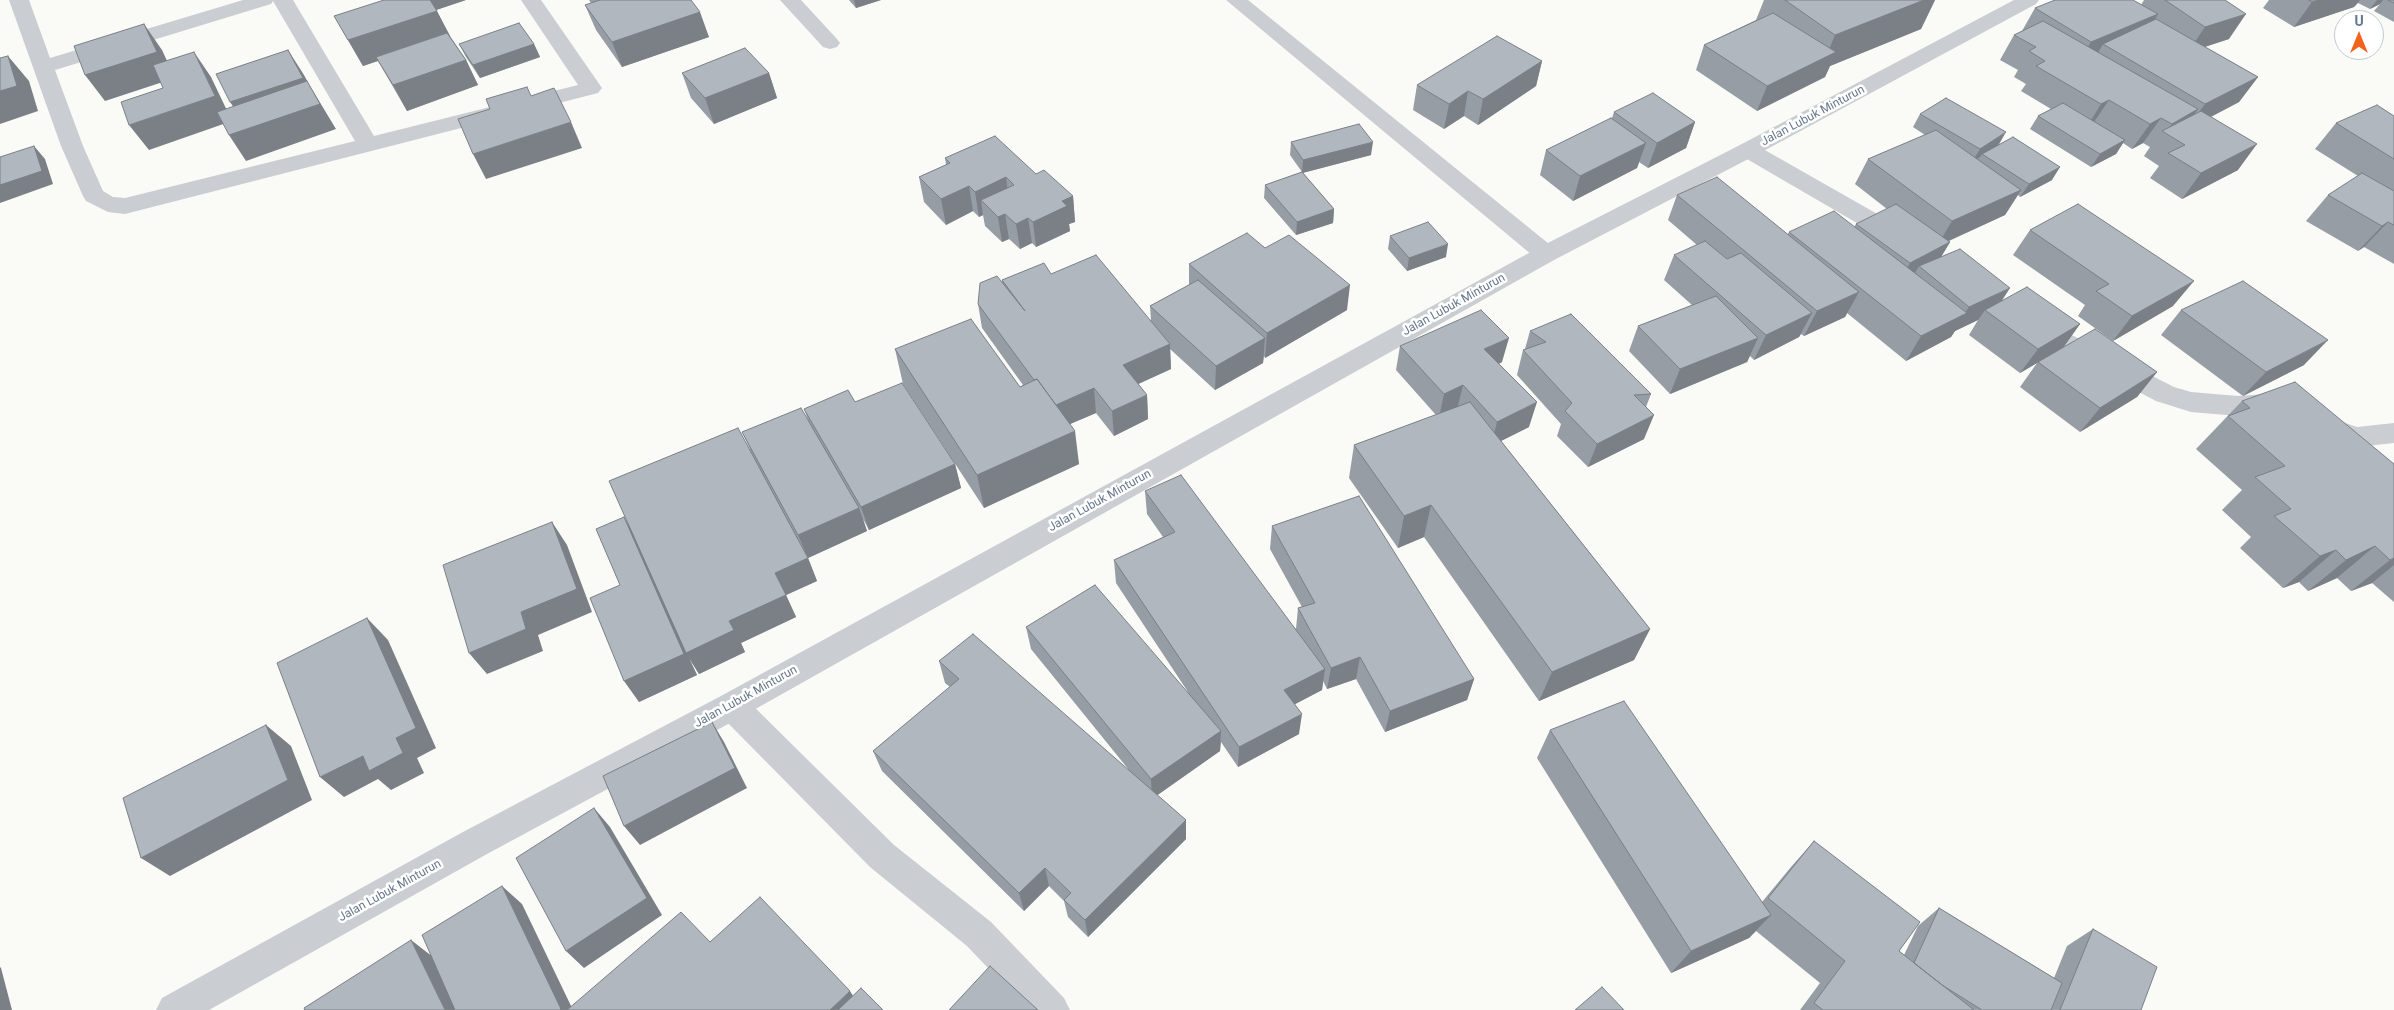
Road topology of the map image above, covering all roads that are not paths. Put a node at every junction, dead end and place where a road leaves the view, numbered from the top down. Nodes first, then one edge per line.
1 (19, 0) edge
2 (264, 0) edge
3 (283, 0) edge
4 (531, 0) edge
5 (790, 0) edge
6 (1236, 0) edge
7 (2029, 0) edge
8 (830, 43) dead end
9 (43, 67) junction
10 (368, 145) junction
11 (1748, 150) junction
12 (1920, 249) edge
13 (1546, 254) junction
14 (2018, 313) edge
15 (2394, 433) edge
16 (732, 706) junction
17 (174, 1010) edge
18 (1052, 1010) edge

1 - 9 street
2 - 9 street
3 - 10 street
4 - 10 street
5 - 8 street
6 - 13 street
7 - 11 street, Jalan Lubuk Minturun
9 - 10 street
11 - 12 street
11 - 13 street, Jalan Lubuk Minturun
13 - 16 street, Jalan Lubuk Minturun
14 - 15 street
16 - 17 street, Jalan Lubuk Minturun
16 - 18 street

